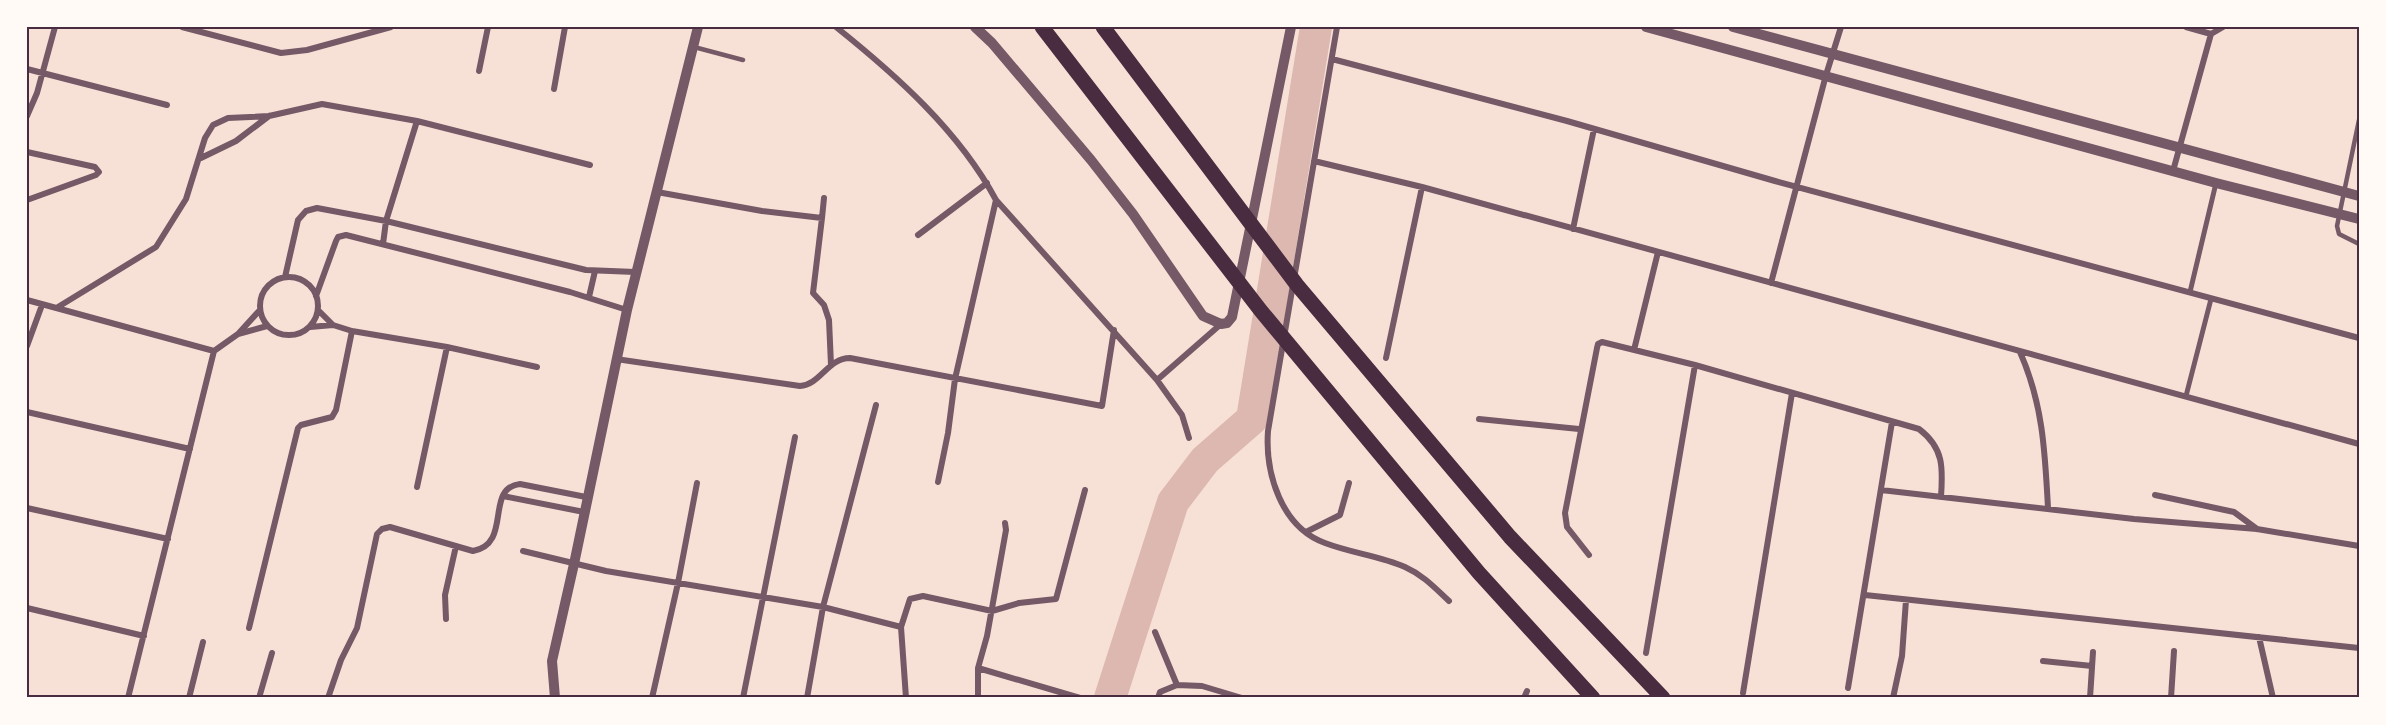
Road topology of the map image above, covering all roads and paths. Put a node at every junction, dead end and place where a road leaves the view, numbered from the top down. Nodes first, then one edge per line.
1 (55, 27) edge
2 (182, 27) edge
3 (391, 27) edge
4 (488, 27) edge
5 (565, 27) edge
6 (698, 27) edge
7 (836, 27) edge
8 (975, 27) edge
9 (1042, 27) edge
10 (1103, 27) edge
11 (1291, 27) edge
12 (1337, 27) edge
13 (1646, 27) edge
14 (1733, 27) edge
15 (1841, 27) edge
16 (2186, 27) edge
17 (2223, 27) edge
18 (2211, 34) junction
19 (694, 47) junction
20 (1833, 54) junction
21 (1332, 59) junction
22 (743, 60) dead end
23 (27, 69) edge
24 (479, 71) dead end
25 (42, 73) junction
26 (1826, 75) junction
27 (554, 89) dead end
28 (167, 105) dead end
29 (27, 116) edge
30 (269, 116) junction
31 (2359, 120) edge
32 (417, 121) junction
33 (1594, 129) junction
34 (2179, 149) junction
35 (27, 152) edge
36 (201, 158) junction
37 (1314, 160) junction
38 (590, 165) dead end
39 (2173, 171) junction
40 (987, 183) junction
41 (2216, 183) junction
42 (1796, 186) junction
43 (1422, 187) junction
44 (657, 192) junction
45 (2343, 192) junction
46 (2359, 196) edge
47 (824, 198) dead end
48 (27, 200) edge
49 (996, 200) junction
50 (2338, 214) junction
51 (822, 218) junction
52 (2359, 219) edge
53 (386, 221) junction
54 (1573, 228) junction
55 (918, 235) dead end
56 (383, 244) junction
57 (2359, 244) edge
58 (1658, 252) junction
59 (595, 271) junction
60 (635, 272) junction
61 (285, 277) junction
62 (1771, 283) junction
63 (2190, 292) junction
64 (316, 296) junction
65 (589, 297) junction
66 (27, 300) edge
67 (2211, 300) junction
68 (42, 306) junction
69 (58, 308) junction
70 (318, 310) junction
71 (627, 310) junction
72 (260, 311) junction
73 (333, 324) junction
74 (1221, 324) junction
75 (267, 327) junction
76 (310, 327) junction
77 (1114, 330) junction
78 (352, 331) junction
79 (238, 334) junction
80 (2359, 338) edge
81 (27, 346) edge
82 (447, 347) junction
83 (1634, 350) junction
84 (214, 351) junction
85 (2020, 352) junction
86 (1386, 358) dead end
87 (616, 359) junction
88 (831, 365) junction
89 (1695, 365) junction
90 (537, 367) dead end
91 (955, 379) junction
92 (1157, 380) junction
93 (1792, 393) junction
94 (2186, 396) junction
95 (876, 405) dead end
96 (27, 412) edge
97 (1479, 419) dead end
98 (1892, 422) junction
99 (1579, 429) junction
100 (795, 437) dead end
101 (1189, 438) dead end
102 (2359, 444) edge
103 (190, 449) junction
104 (938, 482) dead end
105 (697, 483) dead end
106 (1349, 483) dead end
107 (417, 487) dead end
108 (1085, 490) dead end
109 (1881, 490) junction
110 (2155, 495) dead end
111 (503, 496) junction
112 (586, 497) junction
113 (1941, 497) junction
114 (27, 508) edge
115 (2048, 508) junction
116 (584, 512) junction
117 (1005, 523) dead end
118 (2257, 529) junction
119 (1306, 532) junction
120 (168, 539) junction
121 (456, 546) junction
122 (2359, 546) edge
123 (523, 551) dead end
124 (1589, 555) dead end
125 (574, 564) junction
126 (678, 583) junction
127 (1864, 595) junction
128 (765, 598) junction
129 (1906, 600) junction
130 (1449, 601) dead end
131 (823, 607) junction
132 (27, 608) edge
133 (992, 611) junction
134 (446, 619) dead end
135 (901, 627) junction
136 (249, 628) dead end
137 (1155, 632) dead end
138 (144, 636) junction
139 (2259, 637) junction
140 (203, 642) dead end
141 (2359, 648) edge
142 (2174, 651) dead end
143 (2093, 652) dead end
144 (272, 653) dead end
145 (1646, 653) dead end
146 (2043, 661) dead end
147 (2091, 666) junction
148 (978, 668) junction
149 (1177, 685) junction
150 (1848, 688) dead end
151 (1743, 693) dead end
152 (128, 698) edge
153 (189, 698) edge
154 (259, 698) edge
155 (328, 698) edge
156 (555, 698) edge
157 (652, 698) edge
158 (743, 698) edge
159 (807, 698) edge
160 (906, 698) edge
161 (978, 698) edge
162 (1080, 698) edge
163 (1158, 698) edge
164 (1242, 698) edge
165 (1593, 698) edge
166 (1663, 698) edge
167 (1893, 698) edge
168 (2090, 698) edge
169 (2171, 698) edge
170 (2272, 698) edge

1 - 25 street
2 - 3 street
4 - 24 street
5 - 27 street
6 - 19 street
7 - 40 street
8 - 74 street
9 - 165 highway
10 - 166 highway
11 - 74 street
12 - 21 street
13 - 26 street
14 - 20 street
15 - 20 street
16 - 18 street
17 - 18 street
18 - 34 street
19 - 22 lane
19 - 44 street
20 - 26 street
20 - 34 street
21 - 33 street
21 - 37 street
23 - 25 street
25 - 28 street
25 - 29 street
26 - 39 street
26 - 42 street
30 - 32 street
30 - 36 street
30 - 36 street
31 - 45 lane
32 - 38 street
32 - 53 street
33 - 42 street
33 - 54 street
34 - 39 street
34 - 45 street
35 - 48 street
36 - 69 street
37 - 43 street
37 - 119 street
39 - 41 street
40 - 49 street
40 - 55 street
41 - 50 street
41 - 63 street
42 - 62 street
42 - 63 street
43 - 54 street
43 - 86 street
44 - 51 street
44 - 60 street
45 - 46 street
45 - 50 lane
47 - 51 street
49 - 77 street
49 - 91 street
50 - 52 street
50 - 57 lane
51 - 88 street
53 - 56 street
53 - 59 street
53 - 61 street
54 - 58 street
56 - 64 street
56 - 65 street
58 - 62 street
58 - 83 street
59 - 60 street
59 - 65 street
60 - 71 street
61 - 64 street
61 - 72 street
62 - 85 street
63 - 67 street
64 - 70 street
65 - 71 street
66 - 68 street
67 - 80 street
67 - 94 street
68 - 69 street
68 - 81 street
69 - 84 street
70 - 73 street
70 - 76 street
71 - 87 street
72 - 75 street
72 - 79 street
73 - 76 street
73 - 78 street
74 - 92 street
75 - 76 street
75 - 79 street
77 - 91 street
77 - 92 street
78 - 82 street
78 - 136 street
79 - 84 street
82 - 90 street
82 - 107 street
83 - 89 street
83 - 99 street
84 - 103 street
85 - 94 street
85 - 115 street
87 - 88 street
87 - 112 street
88 - 91 street
89 - 93 street
89 - 145 street
91 - 104 street
92 - 101 street
93 - 98 street
93 - 151 street
94 - 102 street
95 - 131 street
96 - 103 street
97 - 99 street
98 - 109 street
98 - 113 street
99 - 124 street
100 - 128 street
103 - 120 street
105 - 126 street
106 - 119 street
108 - 133 street
109 - 113 street
109 - 127 street
110 - 118 street
111 - 112 street
111 - 116 street
111 - 121 street
112 - 116 street
113 - 115 street
114 - 120 street
115 - 118 street
116 - 125 street
117 - 133 street
118 - 122 street
119 - 130 street
120 - 138 street
121 - 134 street
121 - 155 street
123 - 125 street
125 - 126 street
125 - 156 street
126 - 128 street
126 - 157 street
127 - 129 street
127 - 150 street
128 - 131 street
128 - 158 street
129 - 139 street
129 - 167 street
131 - 135 street
131 - 159 street
132 - 138 street
133 - 135 street
133 - 148 street
135 - 160 street
137 - 149 street
138 - 152 street
139 - 141 street
139 - 170 street
140 - 153 street
142 - 169 street
143 - 147 street
144 - 154 street
146 - 147 street
147 - 168 street
148 - 161 street
148 - 162 street
149 - 163 street
149 - 164 street

